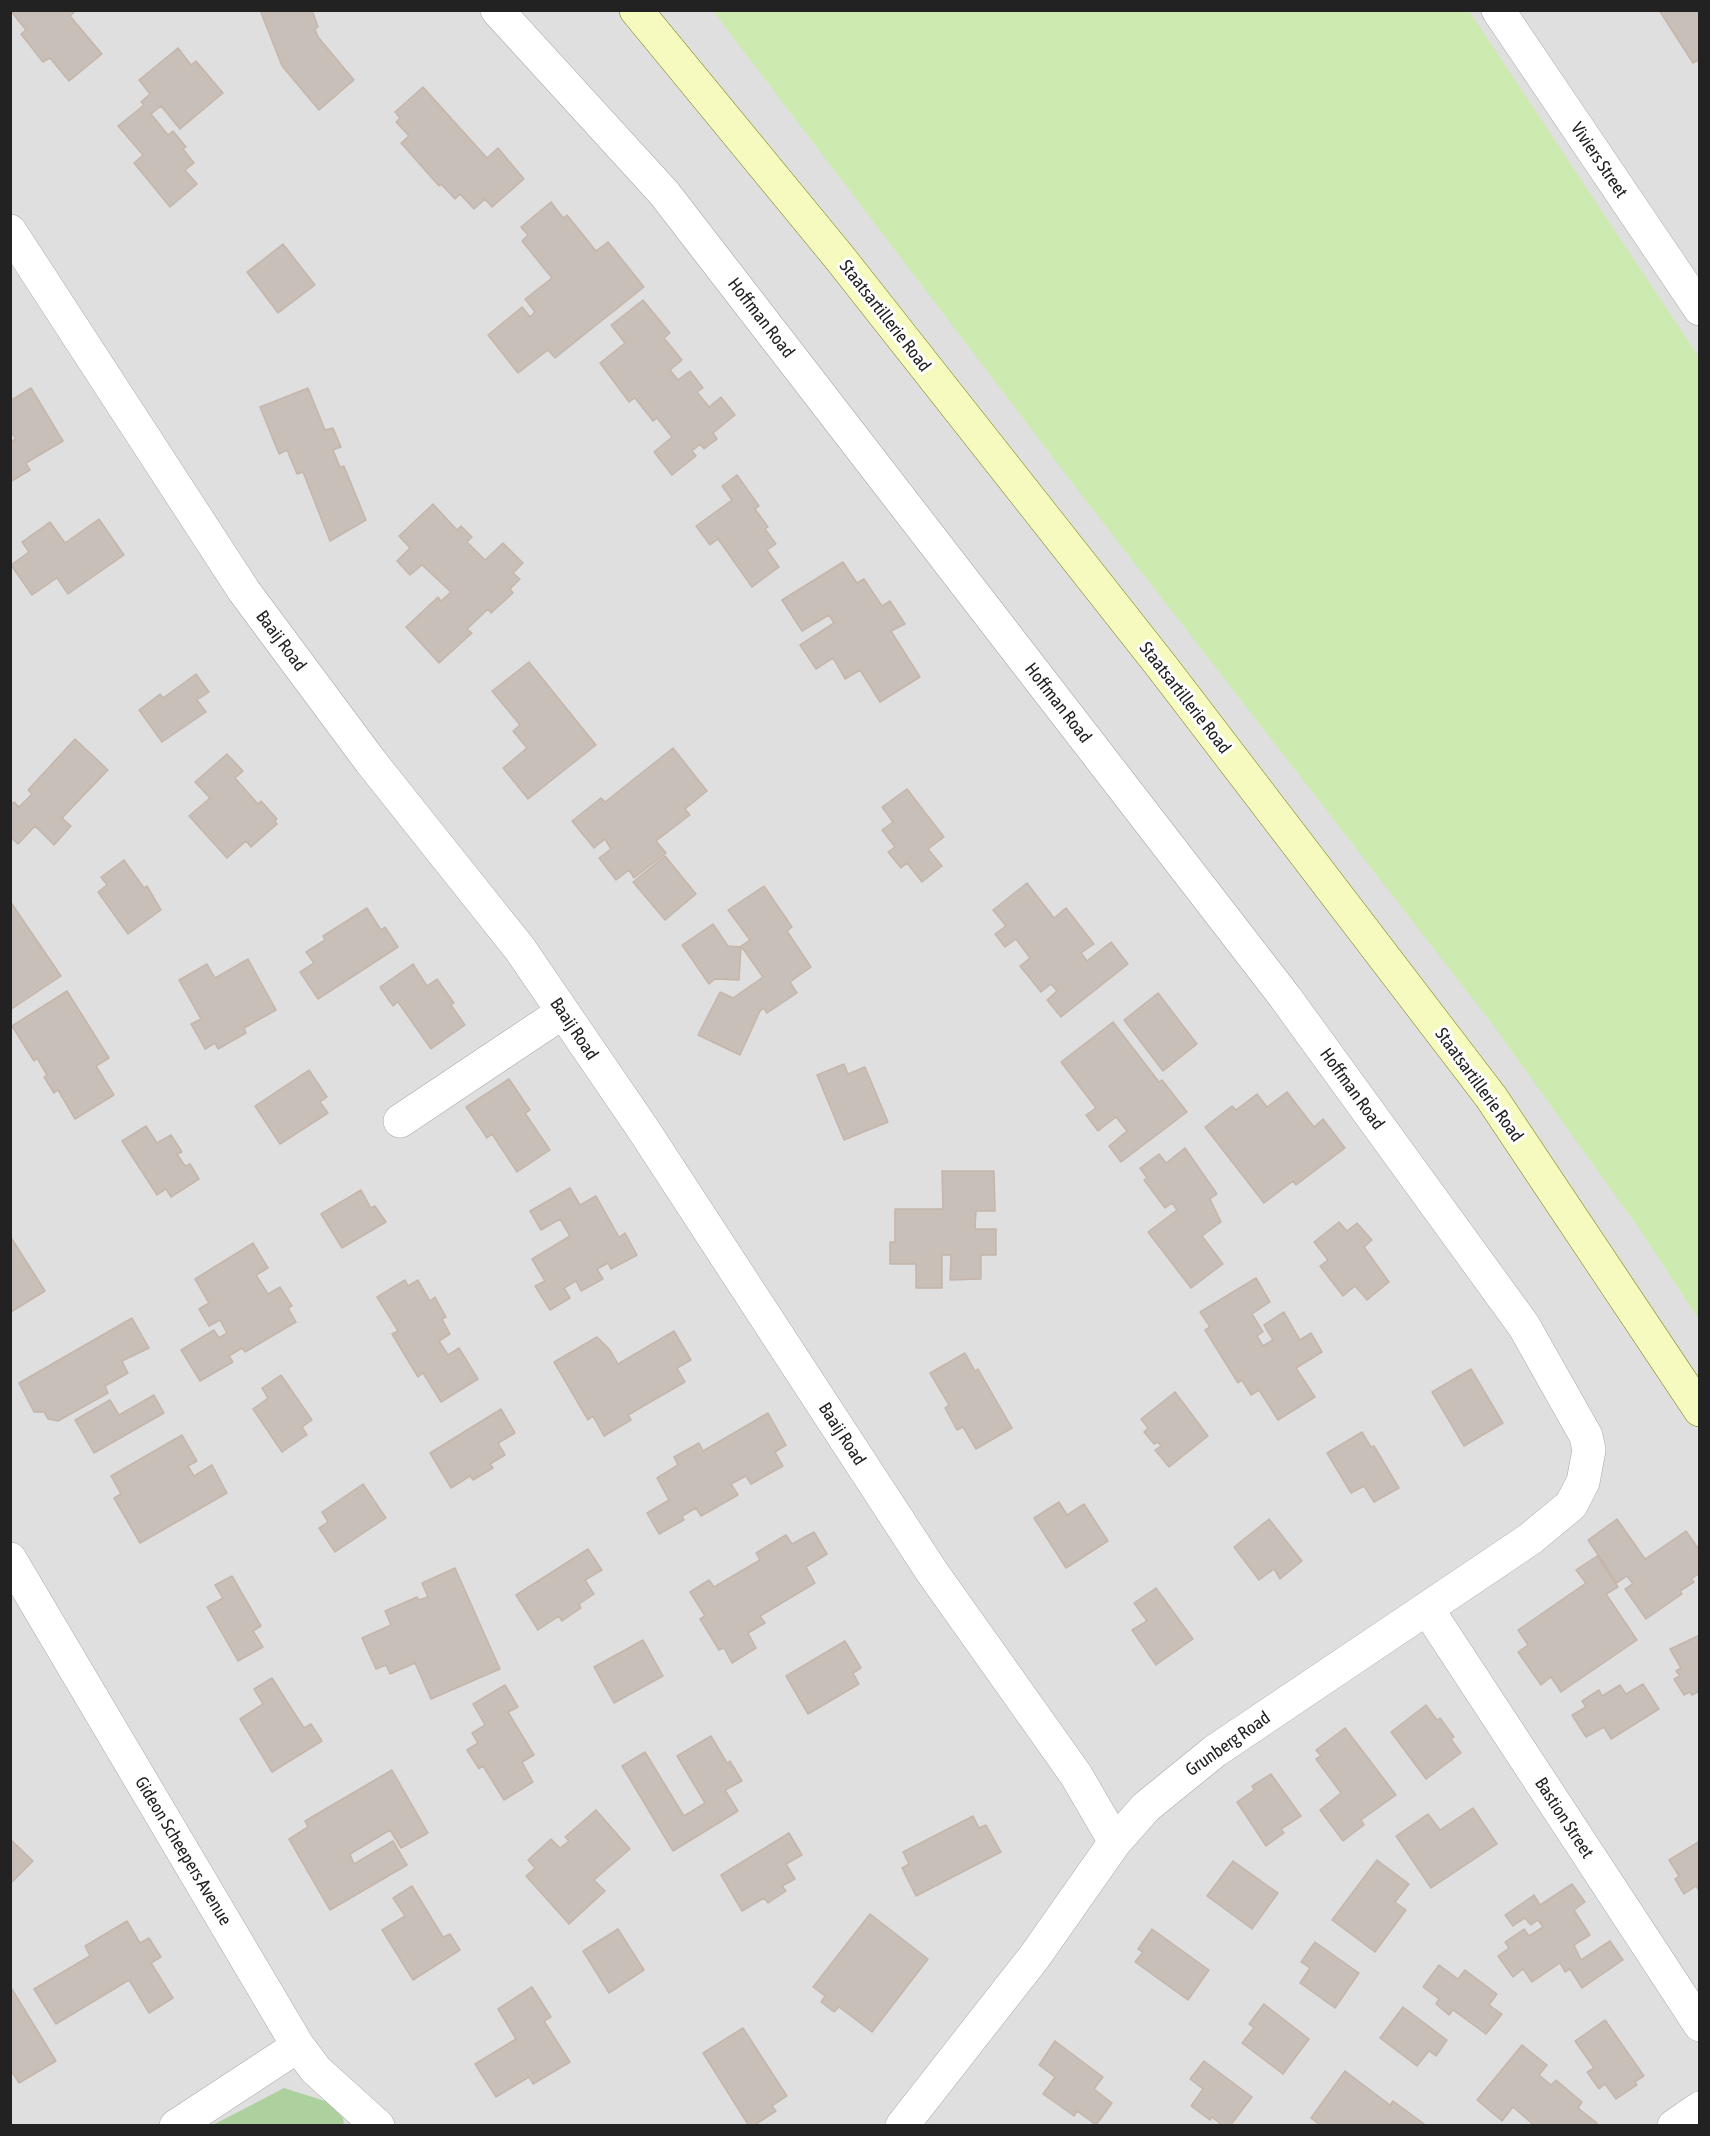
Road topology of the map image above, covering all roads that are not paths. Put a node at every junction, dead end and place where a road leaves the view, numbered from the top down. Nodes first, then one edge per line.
1 (497, 10) edge
2 (636, 10) edge
3 (1498, 10) edge
4 (10, 231) edge
5 (1700, 309) edge
6 (563, 1012) junction
7 (400, 1121) dead end
8 (1700, 1410) edge
9 (1579, 1424) joint
10 (10, 1559) edge
11 (1428, 1610) junction
12 (1116, 1842) junction
13 (1700, 2025) edge
14 (298, 2046) junction
15 (1700, 2108) edge
16 (176, 2126) edge
17 (378, 2126) edge
18 (902, 2126) edge
19 (1674, 2126) edge

1 - 9 street, Hoffman Road
2 - 8 street, Staatsartillerie Road
3 - 5 street, Viviers Street
4 - 6 street, Baaij Road
6 - 7 street
6 - 12 street, Baaij Road
9 - 11 street, Grunberg Road
10 - 14 street, Gideon Scheepers Avenue
11 - 12 street, Grunberg Road
11 - 13 street, Bastion Street
12 - 18 street, Grunberg Road
14 - 16 street
14 - 17 street, Gideon Scheepers Avenue
15 - 19 street

